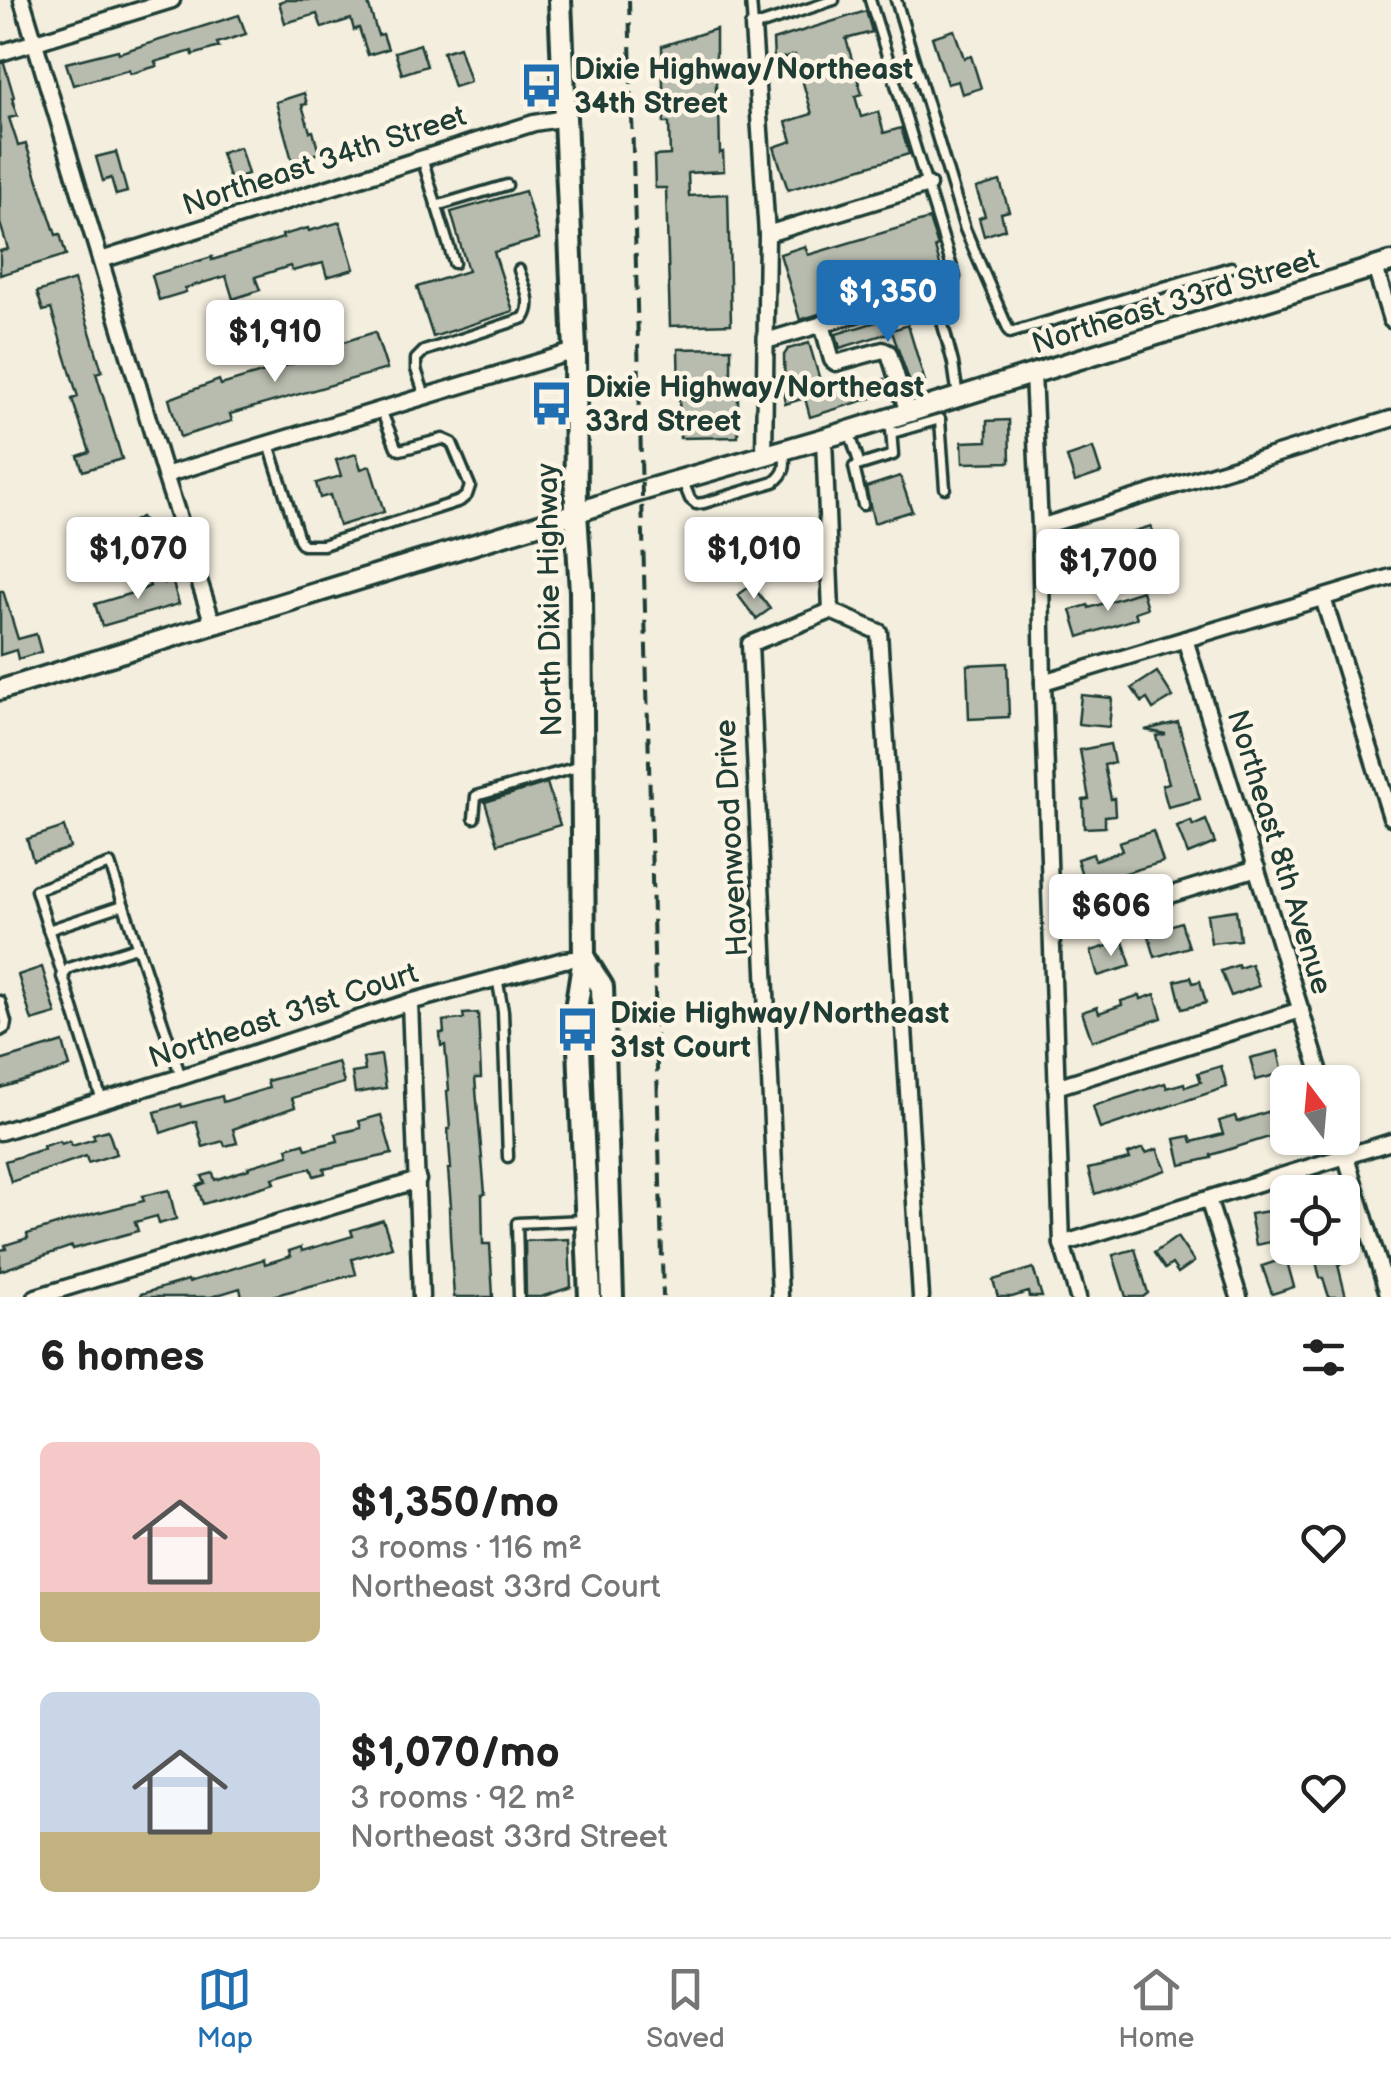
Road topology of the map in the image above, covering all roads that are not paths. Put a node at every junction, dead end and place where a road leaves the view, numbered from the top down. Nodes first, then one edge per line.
1 (22, 0) edge
2 (172, 0) edge
3 (560, 0) edge
4 (751, 0) edge
5 (834, 0) edge
6 (870, 0) edge
7 (896, 0) edge
8 (752, 27) junction
9 (34, 42) junction
10 (0, 53) edge
11 (566, 118) junction
12 (422, 158) junction
13 (507, 185) dead end
14 (928, 185) junction
15 (436, 206) junction
16 (767, 234) junction
17 (101, 260) junction
18 (454, 263) dead end
19 (1383, 264) edge
20 (1231, 267) dead end
21 (518, 270) dead end
22 (950, 286) joint
23 (934, 291) junction
24 (1391, 320) edge
25 (822, 324) junction
26 (766, 341) junction
27 (576, 351) junction
28 (1033, 374) junction
29 (425, 396) junction
30 (958, 398) junction
31 (382, 410) junction
32 (938, 412) junction
33 (908, 413) junction
34 (1391, 420) edge
35 (890, 426) junction
36 (850, 431) junction
37 (824, 439) junction
38 (270, 444) junction
39 (784, 450) junction
40 (764, 456) junction
41 (860, 465) junction
42 (166, 475) junction
43 (682, 479) junction
44 (945, 488) dead end
45 (863, 505) dead end
46 (576, 514) junction
47 (1040, 527) junction
48 (1391, 576) edge
49 (1323, 598) junction
50 (831, 612) junction
51 (213, 624) junction
52 (1185, 639) junction
53 (1042, 682) junction
54 (0, 690) edge
55 (581, 766) junction
56 (474, 818) dead end
57 (1391, 818) edge
58 (1256, 868) junction
59 (123, 905) junction
60 (48, 930) junction
61 (1052, 931) junction
62 (138, 949) junction
63 (584, 958) junction
64 (62, 977) junction
65 (497, 978) junction
66 (0, 1001) edge
67 (410, 1002) junction
68 (1300, 1010) junction
69 (0, 1032) edge
70 (1318, 1065) edge
71 (181, 1077) junction
72 (1056, 1086) junction
73 (102, 1101) junction
74 (0, 1132) edge
75 (1391, 1142) edge
76 (508, 1156) dead end
77 (1346, 1156) junction
78 (418, 1180) junction
79 (1208, 1199) junction
80 (587, 1220) junction
81 (1062, 1244) junction
82 (36, 1297) edge
83 (421, 1297) edge
84 (519, 1297) edge
85 (590, 1297) edge
86 (612, 1297) edge
87 (780, 1297) edge
88 (922, 1297) edge
89 (1078, 1297) edge
90 (1239, 1297) edge
91 (1389, 1297) edge

1 - 9 street
2 - 9 street
3 - 11 main road, North Dixie Highway
4 - 8 lane
5 - 8 lane
6 - 14 lane
7 - 20 lane
8 - 16 street
9 - 10 street
9 - 17 street
11 - 12 street, Northeast 34th Street
11 - 27 main road, North Dixie Highway
12 - 15 lane
12 - 17 street, Northeast 34th Street
13 - 15 lane
14 - 16 street
14 - 22 lane
15 - 18 lane
16 - 26 street
17 - 42 street
19 - 24 street
19 - 28 street, Northeast 33rd Street
21 - 29 lane
22 - 23 street
23 - 25 street
23 - 30 lane
25 - 26 street
25 - 33 street
26 - 40 street
27 - 29 street
27 - 46 main road, North Dixie Highway
28 - 30 street, Northeast 33rd Street
28 - 47 street
29 - 31 street
30 - 32 street, Northeast 33rd Street
31 - 38 street
31 - 38 lane
32 - 33 street, Northeast 33rd Street
32 - 35 lane
32 - 44 lane
33 - 35 street, Northeast 33rd Street
34 - 47 street
35 - 36 street, Northeast 33rd Street
35 - 41 lane
36 - 37 street, Northeast 33rd Street
36 - 41 lane
37 - 39 street, Northeast 33rd Street
37 - 50 street
38 - 42 street
39 - 40 street, Northeast 33rd Street
39 - 43 lane
40 - 43 street, Northeast 33rd Street
41 - 45 lane
42 - 51 street
43 - 46 street, Northeast 33rd Street
46 - 51 street, Northeast 33rd Street
46 - 55 main road, North Dixie Highway
47 - 53 street
48 - 49 street
49 - 52 street
49 - 57 street
50 - 87 street, Havenwood Drive
50 - 88 street
51 - 54 street, Northeast 33rd Street
52 - 53 street
52 - 58 street, Northeast 8th Avenue
53 - 61 street
55 - 56 lane
55 - 63 main road, North Dixie Highway
58 - 61 street
58 - 68 street, Northeast 8th Avenue
59 - 60 lane
59 - 60 lane
59 - 62 lane
60 - 64 lane
61 - 72 street
62 - 64 lane
62 - 71 lane
63 - 65 street, Northeast 31st Court
63 - 80 main road, North Dixie Highway
63 - 86 main road, North Dixie Highway
64 - 73 lane
65 - 67 street, Northeast 31st Court
65 - 76 lane
66 - 69 lane
67 - 71 street, Northeast 31st Court
67 - 78 street
68 - 70 street, Northeast 8th Avenue
68 - 72 street
71 - 73 street, Northeast 31st Court
72 - 81 street
73 - 74 street, Northeast 31st Court
75 - 77 street
77 - 79 street
77 - 91 street
78 - 82 street
78 - 83 street
79 - 81 street
79 - 90 street
80 - 84 lane
80 - 85 main road, North Dixie Highway
81 - 89 street

